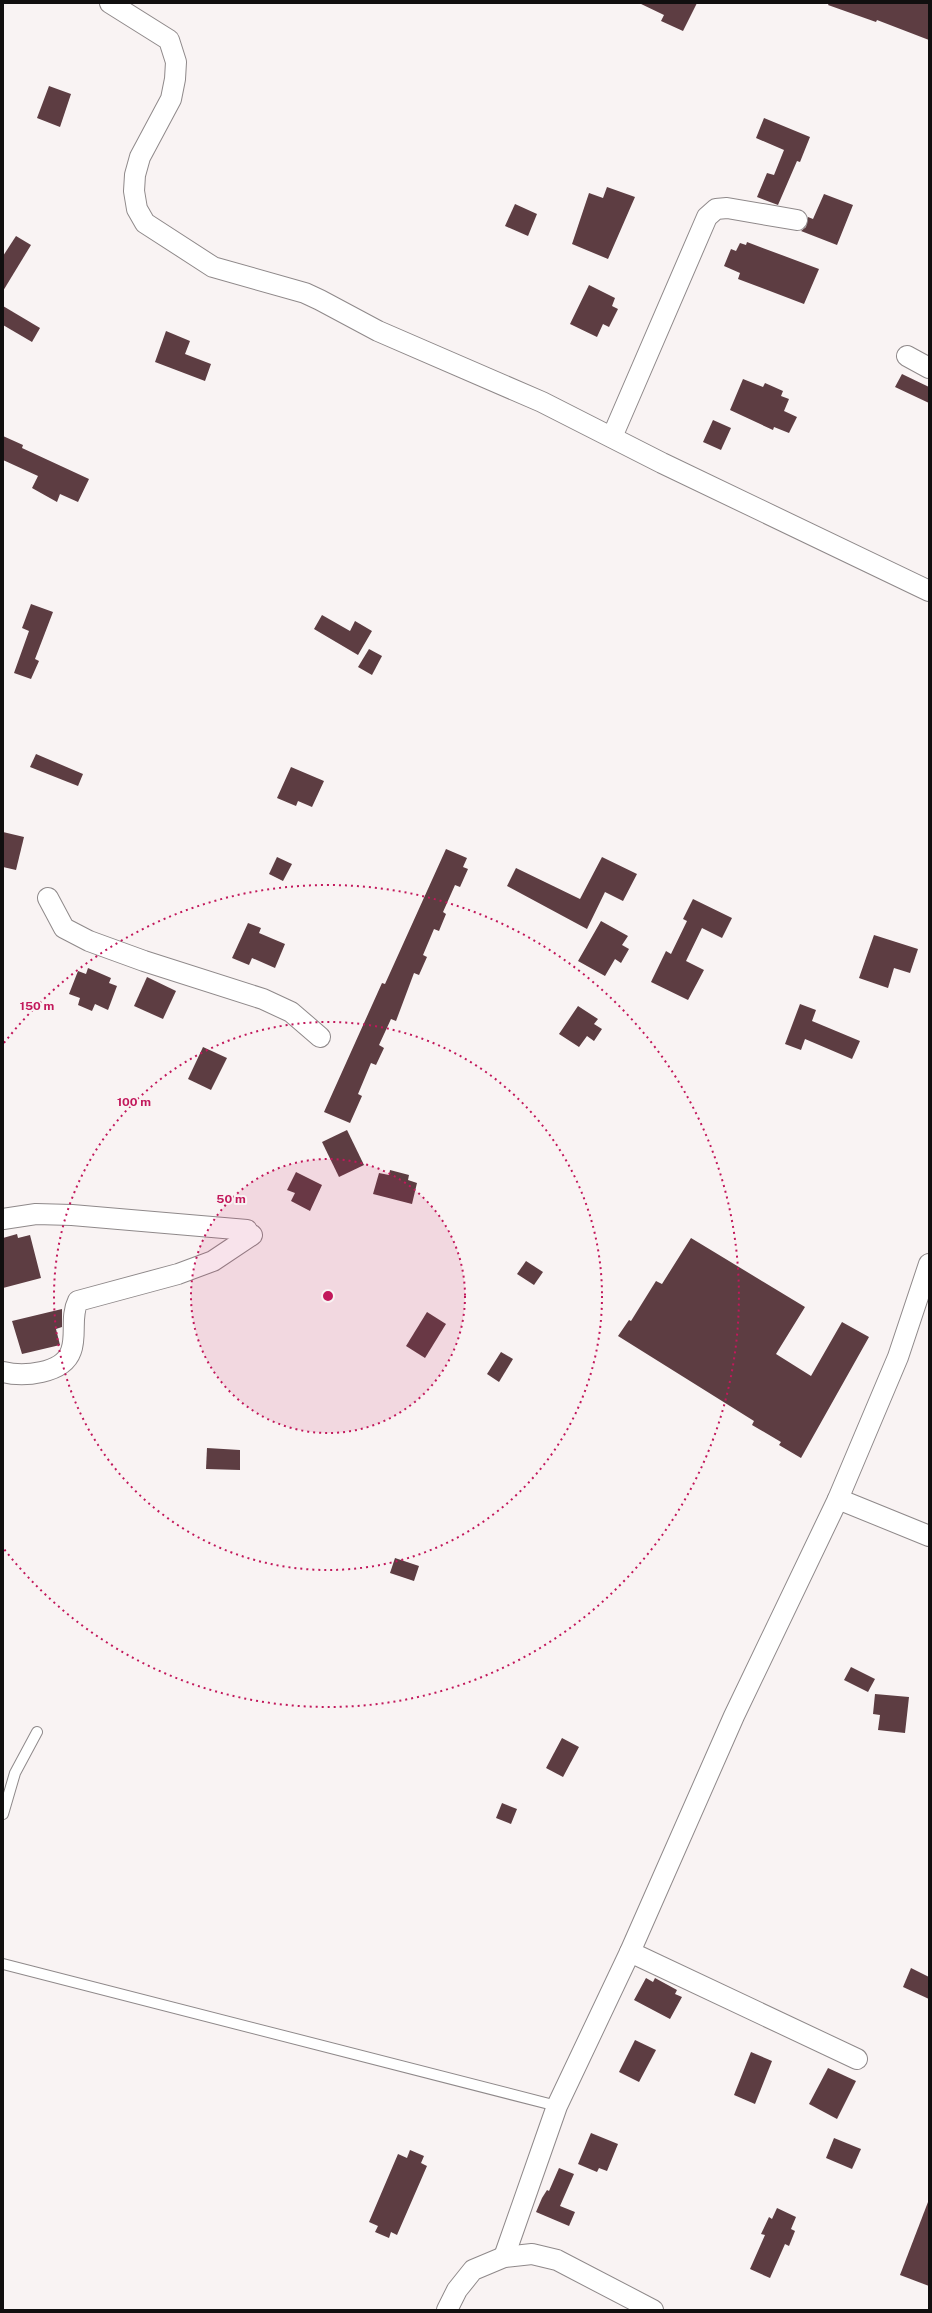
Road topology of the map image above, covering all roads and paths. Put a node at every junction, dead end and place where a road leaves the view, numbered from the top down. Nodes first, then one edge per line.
1 (110, 3) edge
2 (797, 220) dead end
3 (907, 356) dead end
4 (929, 368) edge
5 (612, 438) junction
6 (929, 591) edge
7 (48, 898) dead end
8 (320, 1037) dead end
9 (3, 1219) edge
10 (929, 1264) edge
11 (3, 1372) edge
12 (838, 1499) junction
13 (929, 1536) edge
14 (37, 1732) dead end
15 (3, 1814) edge
16 (630, 1952) junction
17 (3, 1964) edge
18 (857, 2059) dead end
19 (556, 2106) junction
20 (504, 2257) junction
21 (447, 2310) edge
22 (653, 2310) edge

1 - 5 street
2 - 5 street
3 - 4 street
5 - 6 street
7 - 8 street
9 - 11 street
10 - 12 street
12 - 13 street
12 - 16 street
14 - 15 lane
16 - 18 street
16 - 19 street
17 - 19 lane
19 - 20 street
20 - 21 street
20 - 22 street

